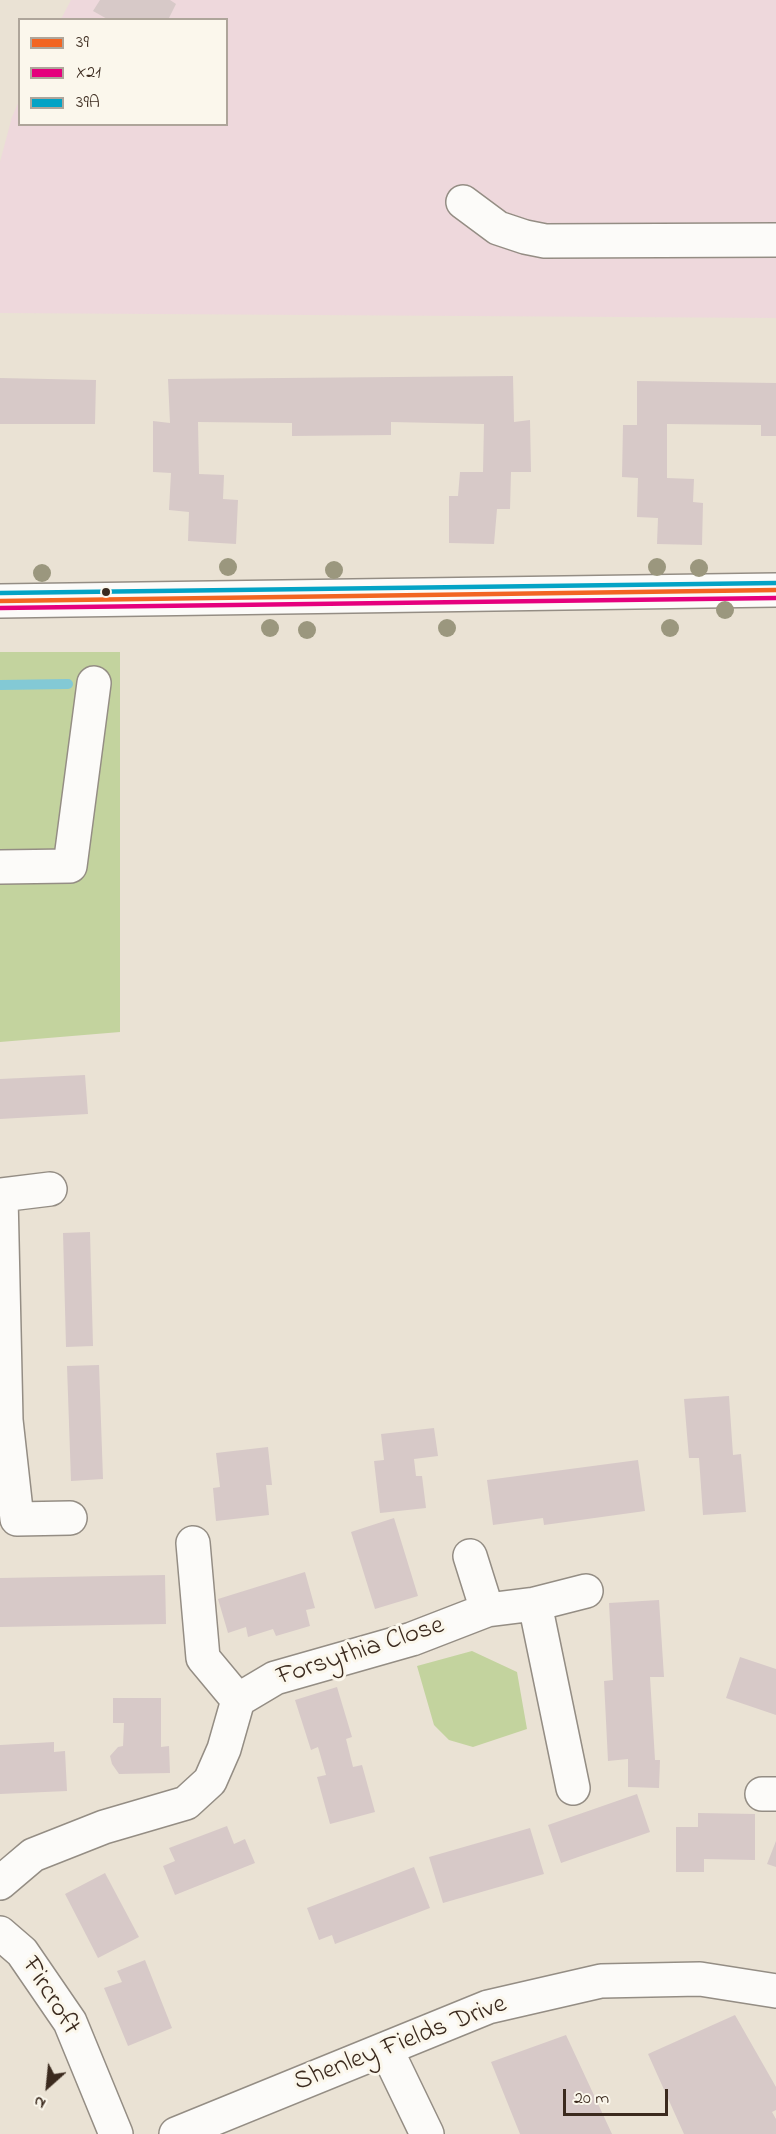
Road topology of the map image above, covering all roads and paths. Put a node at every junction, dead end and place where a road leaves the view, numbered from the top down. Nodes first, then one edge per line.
1 (464, 202) dead end
2 (776, 240) edge
3 (776, 590) edge
4 (0, 601) edge
5 (94, 683) dead end
6 (0, 867) edge
7 (50, 1189) dead end
8 (1, 1195) edge
9 (3, 1420) edge
10 (70, 1518) dead end
11 (193, 1544) dead end
12 (470, 1556) dead end
13 (586, 1591) dead end
14 (535, 1604) junction
15 (486, 1610) junction
16 (238, 1700) junction
17 (573, 1788) dead end
18 (0, 1882) edge
19 (0, 1933) edge
20 (776, 1992) edge
21 (386, 2049) junction
22 (116, 2134) edge
23 (176, 2134) edge
24 (427, 2134) edge

1 - 2 street
3 - 4 street
5 - 6 street
7 - 8 street
8 - 9 street
9 - 10 street
11 - 16 street
12 - 15 street
13 - 14 street, Forsythia Close
14 - 15 street, Forsythia Close
14 - 17 street
15 - 16 street, Forsythia Close
16 - 18 street
19 - 22 street, Fircroft
20 - 21 street, Shenley Fields Drive
21 - 23 street, Shenley Fields Drive
21 - 24 street

